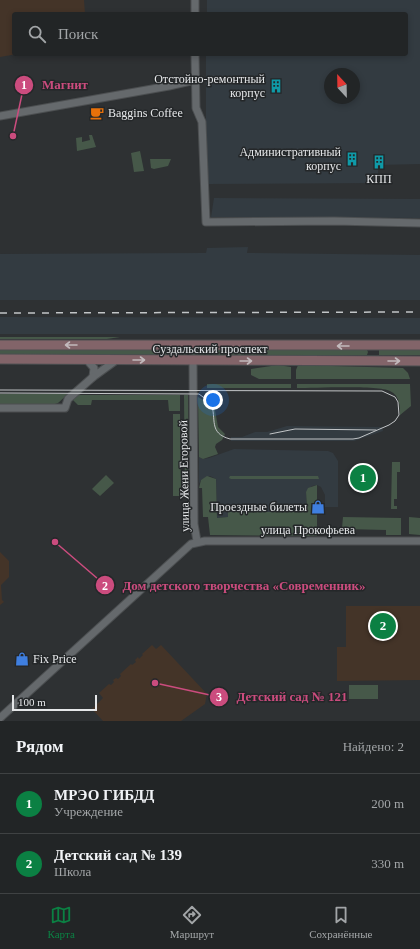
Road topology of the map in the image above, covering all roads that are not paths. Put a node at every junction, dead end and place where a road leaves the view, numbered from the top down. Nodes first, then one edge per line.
1 (195, 0) edge
2 (195, 12) edge
3 (195, 56) edge
4 (196, 80) junction
5 (0, 116) edge
6 (420, 223) edge
7 (0, 345) edge
8 (420, 345) edge
9 (371, 346) junction
10 (0, 359) edge
11 (87, 360) junction
12 (115, 361) junction
13 (193, 361) junction
14 (368, 361) junction
15 (420, 361) edge
16 (93, 377) junction
17 (0, 408) edge
18 (197, 541) junction
19 (420, 541) edge
20 (0, 718) edge

1 - 2 street
3 - 4 street
4 - 5 street
4 - 6 street
9 -> 7 main road, Суздальский проспект
8 - 9 main road, Суздальский проспект
9 - 14 main road
10 - 11 main road, Суздальский проспект
11 - 12 main road, Суздальский проспект
11 - 16 street
12 -> 13 main road, Суздальский проспект
12 - 16 street
13 -> 14 main road, Суздальский проспект
13 - 18 street, улица Жени Егоровой
14 -> 15 main road, Суздальский проспект
16 - 17 street
18 - 19 street, улица Прокофьева
18 - 20 street, улица Жени Егоровой

